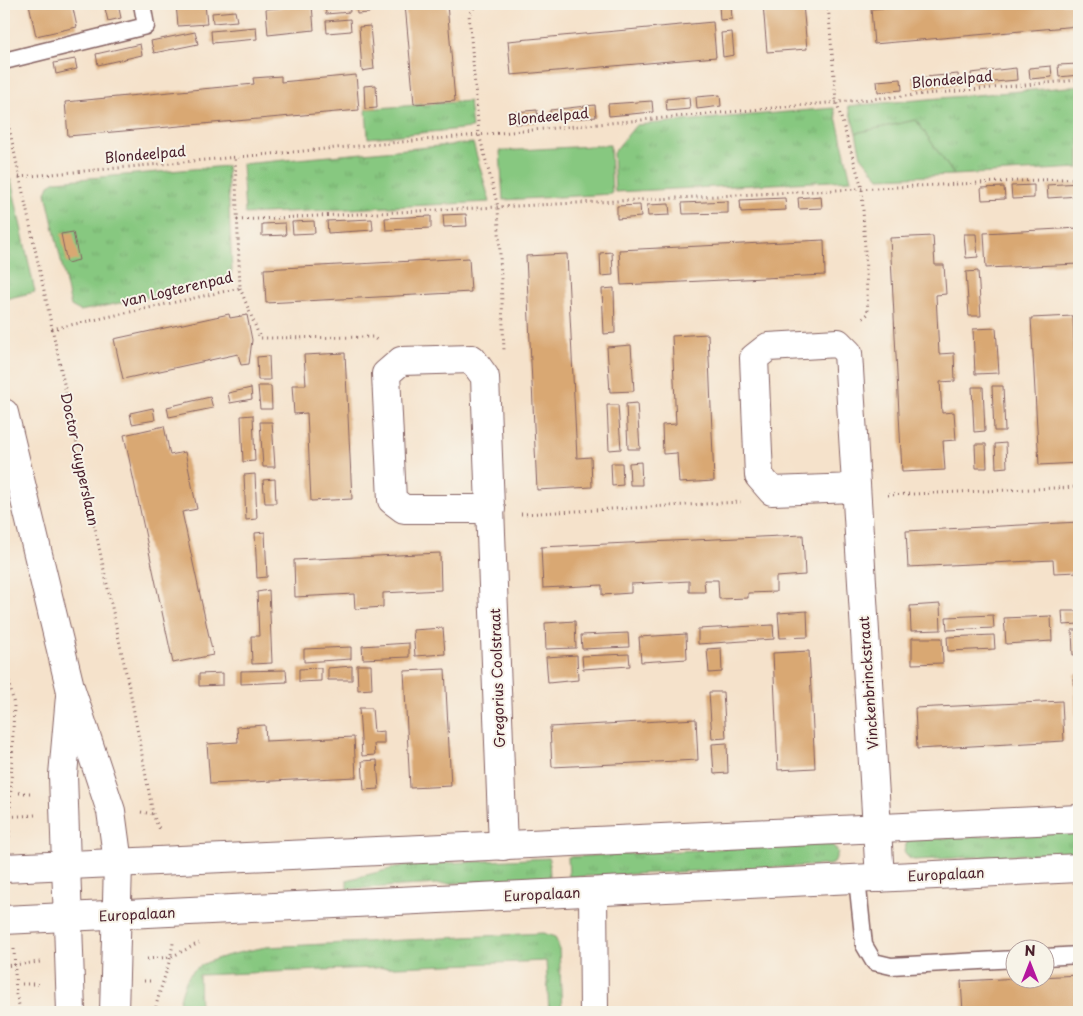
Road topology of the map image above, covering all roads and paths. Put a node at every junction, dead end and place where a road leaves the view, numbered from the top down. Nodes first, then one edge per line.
1 (142, 4) edge
2 (477, 4) edge
3 (828, 4) edge
4 (4, 61) edge
5 (1079, 80) edge
6 (836, 100) junction
7 (4, 104) edge
8 (479, 134) junction
9 (235, 157) junction
10 (20, 177) junction
11 (1079, 178) edge
12 (862, 188) junction
13 (498, 207) junction
14 (237, 220) junction
15 (240, 288) junction
16 (52, 329) junction
17 (838, 342) junction
18 (401, 361) junction
19 (485, 376) junction
20 (4, 413) edge
21 (855, 488) junction
22 (491, 509) junction
23 (4, 657) edge
24 (70, 688) junction
25 (38, 815) dead end
26 (9, 816) junction
27 (4, 817) edge
28 (1079, 819) edge
29 (878, 829) junction
30 (168, 835) dead end
31 (503, 846) junction
32 (6, 858) edge
33 (118, 863) junction
34 (65, 865) junction
35 (1079, 868) edge
36 (868, 878) junction
37 (593, 892) junction
38 (117, 914) junction
39 (67, 917) junction
40 (4, 920) edge
41 (14, 947) dead end
42 (1079, 955) edge
43 (1056, 956) edge
44 (143, 959) dead end
45 (1006, 960) edge
46 (46, 962) dead end
47 (15, 965) junction
48 (4, 966) edge
49 (51, 983) dead end
50 (22, 984) dead end
51 (21, 1012) edge
52 (70, 1012) edge
53 (114, 1012) edge
54 (155, 1012) edge
55 (594, 1012) edge

1 - 4 lane
2 - 8 path
3 - 6 path
5 - 6 path, Blondeelpad
6 - 8 path, Blondeelpad
6 - 12 path
7 - 10 path, Doctor Cuyperslaan
8 - 9 path, Blondeelpad
8 - 13 path
9 - 10 path, Blondeelpad
9 - 14 path, van Logterenpad
10 - 16 path, Doctor Cuyperslaan
11 - 12 path
12 - 13 path
12 - 17 path
13 - 14 path
13 - 19 path
14 - 15 path, van Logterenpad
15 - 16 path, van Logterenpad
15 - 18 path
16 - 30 path, Doctor Cuyperslaan
17 - 21 street, Vinckenbrinckstraat
17 - 21 street
18 - 19 street
18 - 22 street
19 - 22 street, Gregorius Coolstraat
20 - 24 street
21 - 29 street, Vinckenbrinckstraat
22 - 31 street, Gregorius Coolstraat
23 - 26 path
24 - 33 street
24 - 34 street
25 - 26 path
26 - 27 path
26 - 32 path
28 - 29 street
29 - 31 street
29 - 36 street, Vinckenbrinckstraat
31 - 33 street
32 - 34 street
33 - 34 street
33 - 38 street
34 - 39 street
35 - 36 street, Europalaan
36 - 37 street, Europalaan
36 - 45 lane
37 - 38 street, Europalaan
37 - 55 street
38 - 39 street, Europalaan
38 - 53 street
39 - 40 street, Europalaan
39 - 52 street
41 - 47 path
42 - 43 lane
44 - 54 path
46 - 47 path
47 - 48 path
47 - 51 path
49 - 50 path

